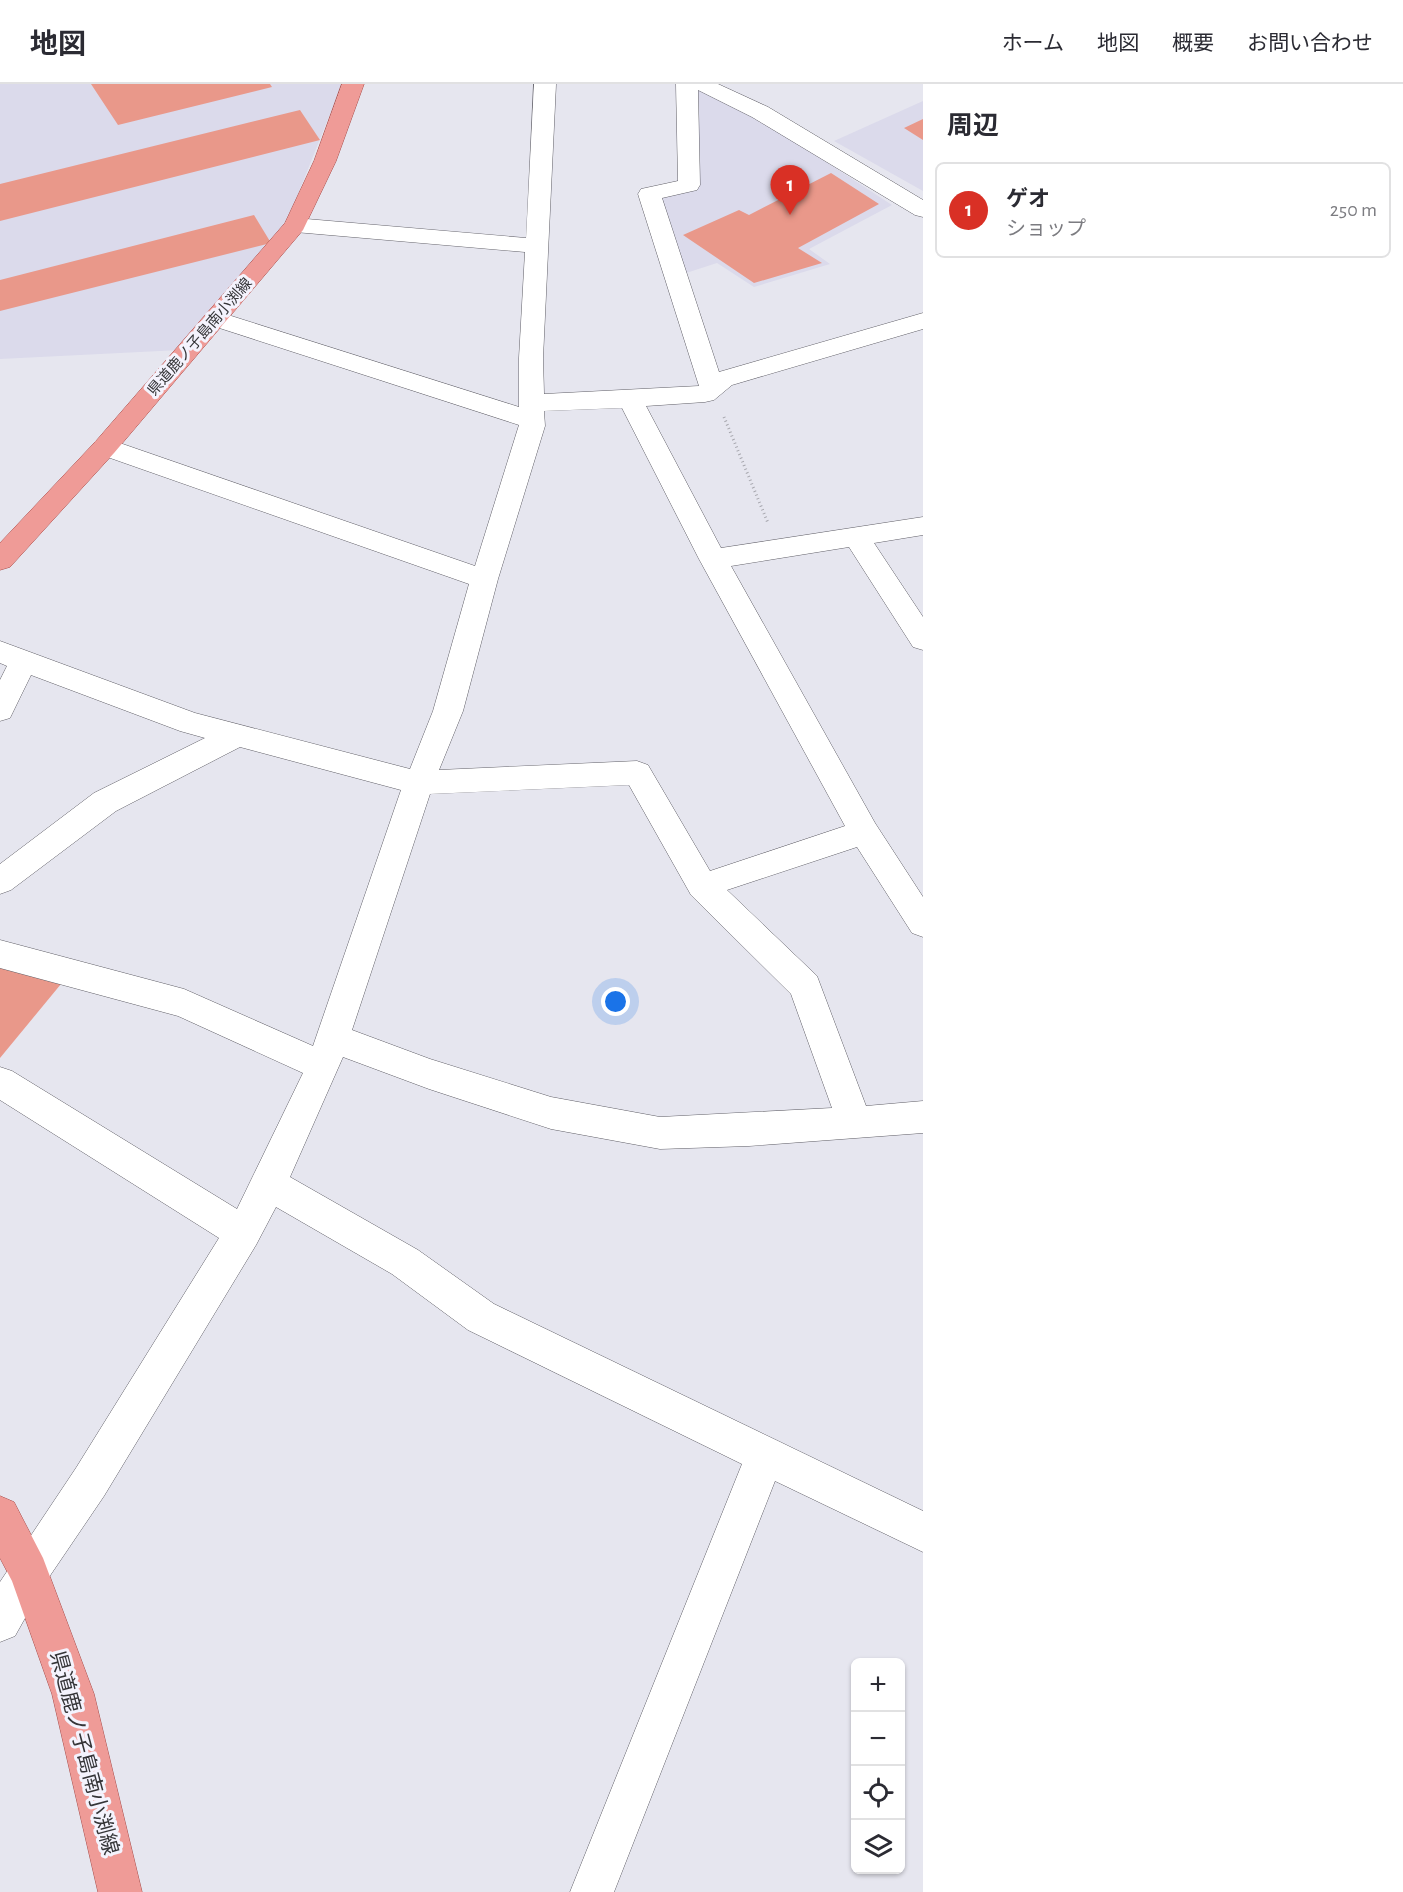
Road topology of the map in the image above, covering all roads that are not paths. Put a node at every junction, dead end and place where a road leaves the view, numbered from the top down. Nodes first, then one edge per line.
1 (353, 84) edge
2 (545, 84) edge
3 (687, 84) edge
4 (701, 84) edge
5 (923, 210) edge
6 (295, 225) junction
7 (537, 246) junction
8 (216, 319) junction
9 (923, 321) edge
10 (712, 388) junction
11 (630, 399) junction
12 (531, 411) junction
13 (105, 447) junction
14 (923, 526) edge
15 (856, 537) junction
16 (713, 559) junction
17 (0, 560) edge
18 (484, 579) junction
19 (923, 640) edge
20 (12, 656) edge
21 (0, 710) edge
22 (236, 736) junction
23 (419, 783) junction
24 (864, 832) junction
25 (0, 881) edge
26 (702, 886) junction
27 (922, 923) edge
28 (0, 954) edge
29 (328, 1052) junction
30 (0, 1082) edge
31 (923, 1117) edge
32 (855, 1123) junction
33 (269, 1184) junction
34 (243, 1233) junction
35 (765, 1456) junction
36 (0, 1516) edge
37 (923, 1532) edge
38 (29, 1572) junction
39 (0, 1621) edge
40 (120, 1892) edge
41 (592, 1892) edge

1 - 6 main road, 県道鹿ノ子島南小渕線
2 - 7 street
3 - 10 street
4 - 5 street
6 - 7 street
6 - 8 main road, 県道鹿ノ子島南小渕線
7 - 12 street
8 - 12 street
8 - 13 main road, 県道鹿ノ子島南小渕線
9 - 10 street
10 - 11 street
11 - 12 street
11 - 16 street
12 - 18 street
13 - 17 main road, 県道鹿ノ子島南小渕線
13 - 18 street
14 - 15 street
15 - 16 street
15 - 19 street
16 - 24 street
18 - 23 street
20 - 21 street
20 - 22 street
22 - 23 street
22 - 25 street
23 - 26 street
23 - 29 street
24 - 26 street
24 - 27 street
26 - 32 street
28 - 29 street
29 - 32 street
29 - 33 street
30 - 34 street
31 - 32 street
33 - 34 street
33 - 35 street
34 - 38 street
35 - 37 street
35 - 41 street
36 - 38 main road, 県道鹿ノ子島南小渕線
38 - 39 street
38 - 40 main road, 県道鹿ノ子島南小渕線

